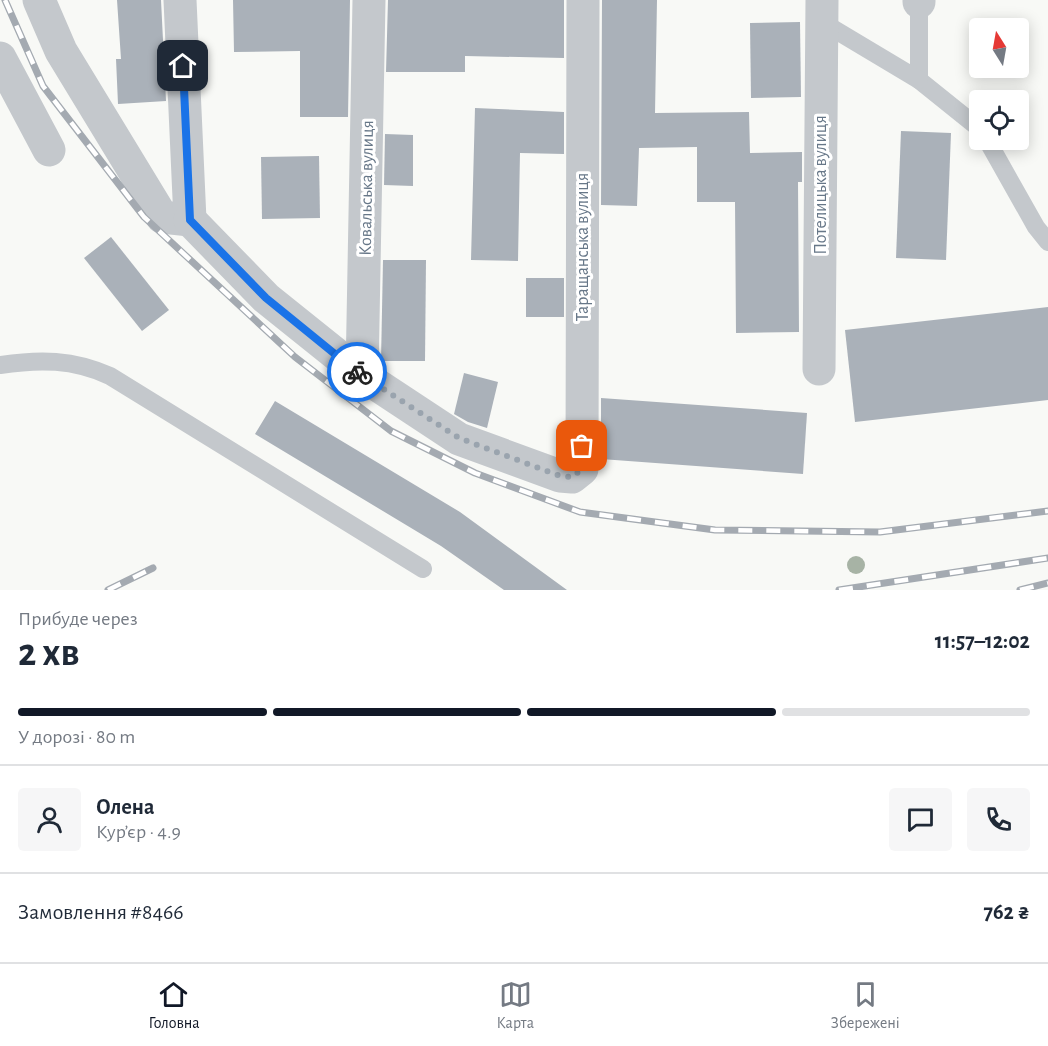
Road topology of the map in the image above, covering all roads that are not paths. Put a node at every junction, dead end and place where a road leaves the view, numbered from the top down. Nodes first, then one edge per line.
1 (39, 0) edge
2 (180, 0) edge
3 (369, 0) edge
4 (583, 0) edge
5 (919, 1) edge
6 (822, 11) edge
7 (0, 58) edge
8 (919, 80) junction
9 (969, 120) edge
10 (49, 150) dead end
11 (993, 150) edge
12 (190, 220) junction
13 (1048, 242) edge
14 (0, 365) edge
15 (819, 369) dead end
16 (362, 375) junction
17 (423, 569) dead end

1 - 12 street
2 - 12 street
3 - 16 street, Ковальська вулиця
4 - 16 street, Таращанська вулиця
5 - 8 lane
6 - 8 lane
6 - 15 street, Потелицька вулиця
7 - 10 street
8 - 9 lane
11 - 13 lane
12 - 16 street
14 - 17 lane

